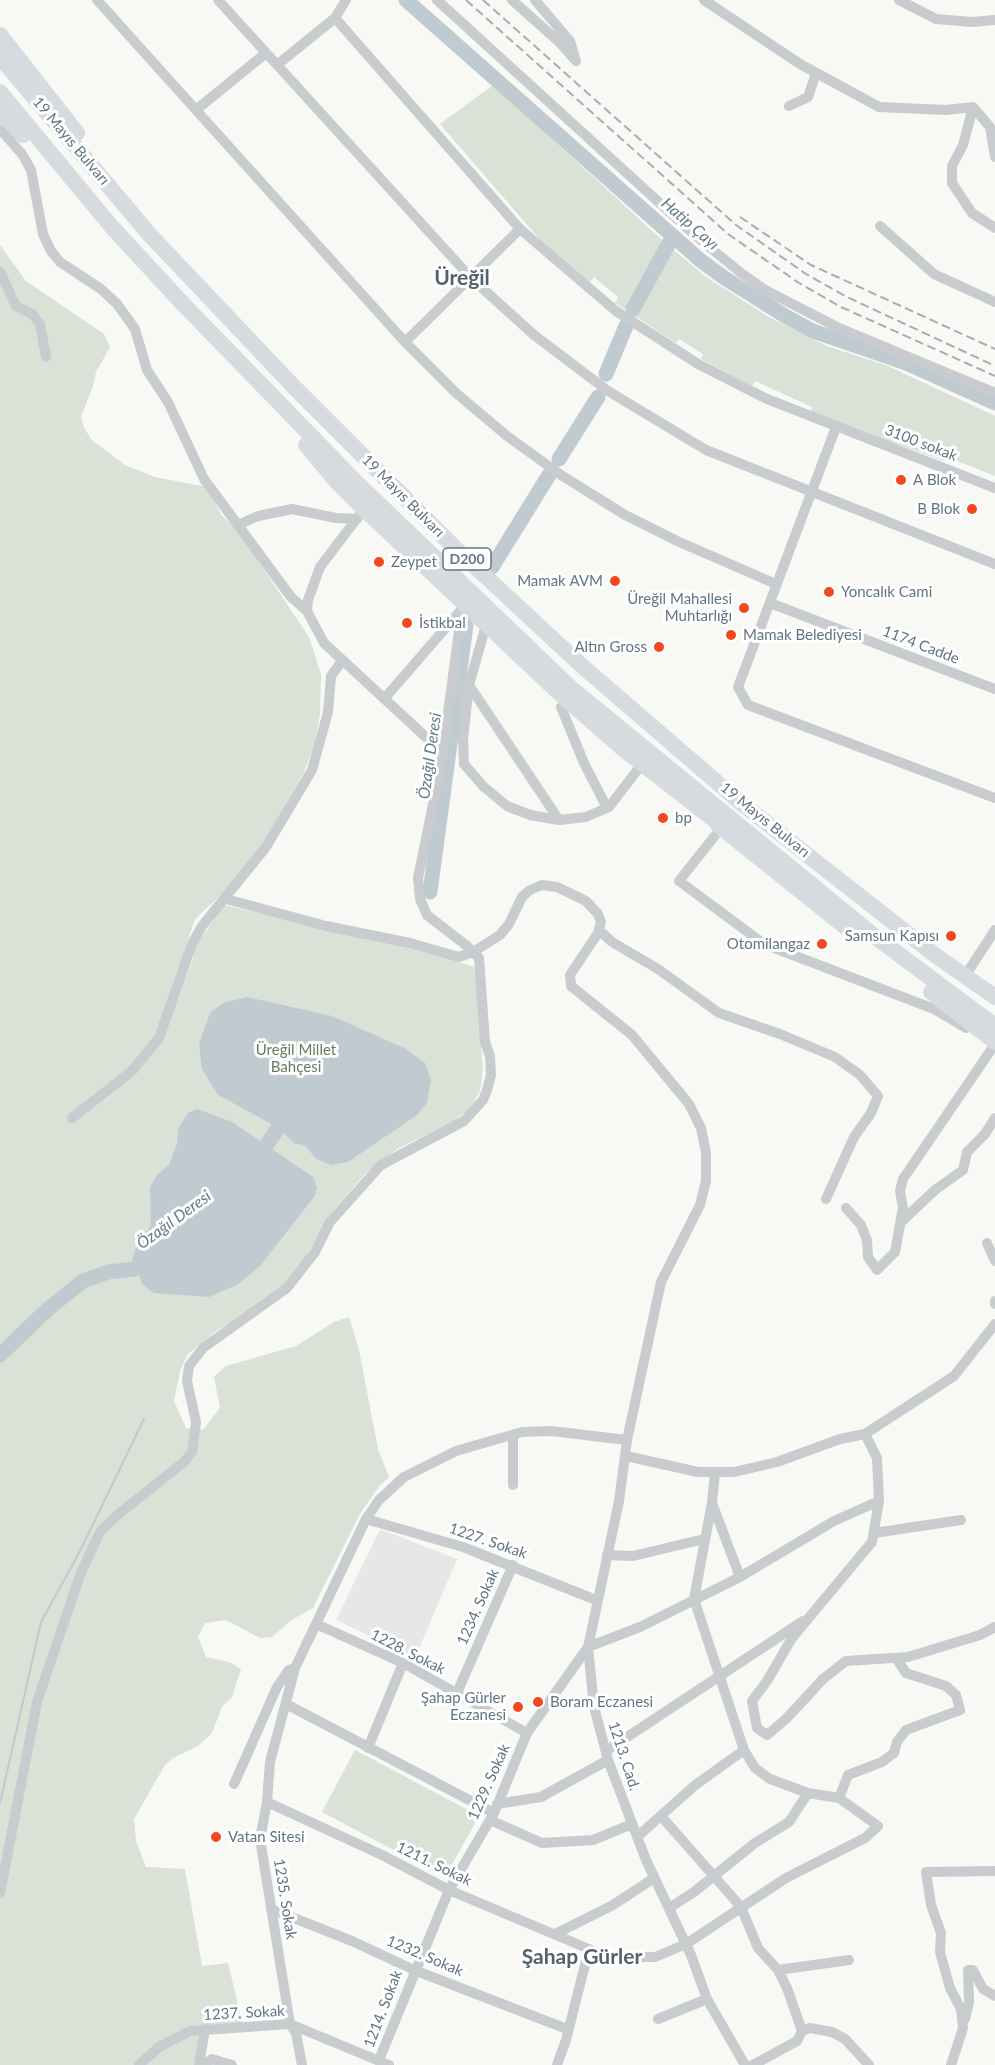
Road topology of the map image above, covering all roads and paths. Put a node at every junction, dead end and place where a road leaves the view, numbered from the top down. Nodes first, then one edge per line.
1 (97, 0) edge
2 (218, 0) edge
3 (345, 0) edge
4 (437, 0) edge
5 (512, 0) edge
6 (535, 0) edge
7 (704, 0) edge
8 (899, 0) edge
9 (335, 18) junction
10 (995, 20) edge
11 (0, 35) edge
12 (266, 53) junction
13 (0, 57) edge
14 (277, 65) junction
15 (816, 73) junction
16 (0, 92) edge
17 (789, 106) dead end
18 (973, 107) junction
19 (196, 110) junction
20 (0, 112) edge
21 (0, 129) edge
22 (995, 157) edge
23 (111, 226) junction
24 (880, 226) dead end
25 (995, 228) edge
26 (520, 229) junction
27 (149, 234) junction
28 (0, 272) edge
29 (471, 278) junction
30 (995, 302) edge
31 (405, 342) junction
32 (46, 357) dead end
33 (995, 393) edge
34 (274, 398) junction
35 (836, 427) junction
36 (995, 488) edge
37 (809, 493) junction
38 (361, 514) junction
39 (238, 525) junction
40 (995, 564) edge
41 (432, 574) junction
42 (454, 577) junction
43 (776, 584) junction
44 (770, 603) junction
45 (464, 607) junction
46 (307, 611) junction
47 (486, 625) junction
48 (342, 661) junction
49 (470, 685) junction
50 (994, 686) edge
51 (384, 699) junction
52 (561, 707) dead end
53 (442, 752) junction
54 (642, 764) junction
55 (995, 798) edge
56 (607, 808) junction
57 (559, 820) junction
58 (717, 824) junction
59 (791, 870) junction
60 (226, 898) junction
61 (599, 930) junction
62 (995, 930) edge
63 (473, 952) junction
64 (965, 976) junction
65 (995, 997) edge
66 (995, 1026) edge
67 (966, 1028) dead end
68 (995, 1043) edge
69 (72, 1118) dead end
70 (995, 1118) edge
71 (826, 1199) dead end
72 (846, 1208) dead end
73 (901, 1222) junction
74 (987, 1243) dead end
75 (995, 1262) edge
76 (995, 1324) edge
77 (865, 1434) junction
78 (513, 1435) junction
79 (627, 1440) junction
80 (626, 1456) junction
81 (715, 1472) junction
82 (513, 1485) dead end
83 (879, 1501) junction
84 (712, 1503) junction
85 (366, 1519) junction
86 (961, 1521) dead end
87 (874, 1533) junction
88 (704, 1539) junction
89 (607, 1555) junction
90 (513, 1565) junction
91 (740, 1577) junction
92 (694, 1599) junction
93 (596, 1600) junction
94 (810, 1616) junction
95 (316, 1624) junction
96 (995, 1627) edge
97 (588, 1647) junction
98 (896, 1658) junction
99 (403, 1663) junction
100 (295, 1668) junction
101 (720, 1674) junction
102 (456, 1695) junction
103 (286, 1704) junction
104 (527, 1733) junction
105 (368, 1748) junction
106 (744, 1750) junction
107 (607, 1755) junction
108 (234, 1784) dead end
109 (808, 1793) junction
110 (839, 1798) junction
111 (267, 1802) junction
112 (494, 1812) junction
113 (661, 1816) junction
114 (632, 1824) junction
115 (637, 1837) junction
116 (995, 1871) edge
117 (714, 1875) junction
118 (654, 1878) junction
119 (449, 1890) junction
120 (0, 1893) edge
121 (741, 1907) junction
122 (669, 1908) junction
123 (271, 1909) junction
124 (555, 1934) junction
125 (686, 1944) junction
126 (589, 1949) junction
127 (849, 1960) dead end
128 (414, 1970) junction
129 (778, 1970) junction
130 (995, 1996) edge
131 (706, 1999) junction
132 (658, 2019) dead end
133 (290, 2024) junction
134 (963, 2028) junction
135 (205, 2029) junction
136 (567, 2029) junction
137 (802, 2031) junction
138 (384, 2062) edge
139 (139, 2065) edge
140 (199, 2065) edge
141 (204, 2065) edge
142 (232, 2065) edge
143 (302, 2065) edge
144 (558, 2065) edge
145 (745, 2065) edge
146 (753, 2065) edge
147 (869, 2065) edge
148 (951, 2065) edge

1 - 19 street
2 - 12 street
3 - 9 street
4 - 33 street
5 - 6 street
7 - 15 street
8 - 10 street
9 - 14 street
9 - 26 street, 3100 sokak
11 - 27 highway
12 - 14 street
12 - 19 street
13 - 27 highway, 19 Mayıs Bulvarı / D200
14 - 29 street
15 - 17 street
15 - 18 street
16 - 23 highway, 19 Mayıs Bulvarı / D200
18 - 22 street
18 - 25 street
19 - 31 street
20 - 23 highway
21 - 39 street
23 - 34 highway, 19 Mayıs Bulvarı / D200
24 - 30 street
26 - 29 street
26 - 35 street, 3100 sokak
27 - 64 highway, 19 Mayıs Bulvarı / D200
28 - 32 street
29 - 31 street
29 - 37 street
31 - 43 street
34 - 38 highway
34 - 42 highway, 19 Mayıs Bulvarı / D200
35 - 36 street, 3100 sokak
35 - 37 street
37 - 40 street
37 - 43 street
38 - 39 street
38 - 41 highway
38 - 46 street
39 - 46 street
41 - 42 highway
41 - 45 highway
42 - 59 highway, 19 Mayıs Bulvarı / D200
43 - 44 street
44 - 50 street, 1174 Cadde
44 - 55 street
45 - 47 highway
45 - 51 street
45 - 53 street
46 - 48 street
47 - 49 street
47 - 54 highway
48 - 51 street
48 - 60 street
49 - 57 street
49 - 57 street
51 - 53 street
52 - 56 street
53 - 63 street
54 - 56 street
54 - 58 highway
56 - 57 street
58 - 59 highway
58 - 67 street
58 - 68 highway
59 - 66 highway, 19 Mayıs Bulvarı / D200
60 - 63 street
60 - 69 street
61 - 63 street
61 - 71 street
61 - 79 street, 1213. Cad.
62 - 64 street
63 - 120 street
64 - 65 highway, 19 Mayıs Bulvarı / D200
68 - 73 street
70 - 73 street
72 - 73 street
74 - 75 street
76 - 77 street
77 - 81 street
77 - 83 street
78 - 79 street
78 - 82 street
78 - 85 street
79 - 80 street, 1213. Cad.
80 - 81 street
80 - 89 street, 1213. Cad.
81 - 84 street
83 - 87 street
83 - 91 street
84 - 88 street
84 - 91 street
85 - 90 street, 1227. Sokak
85 - 95 street
86 - 87 street
87 - 94 street
88 - 89 street
88 - 92 street
89 - 93 street, 1213. Cad.
90 - 93 street, 1227. Sokak
90 - 102 street, 1234. Sokak
91 - 92 street
92 - 97 street
92 - 101 street
93 - 97 street, 1213. Cad.
94 - 98 street
94 - 101 street
95 - 99 street, 1228. Sokak
95 - 100 street
96 - 98 street
97 - 104 street, 1229. Sokak
97 - 107 street, 1213. Cad.
98 - 110 street
99 - 102 street, 1228. Sokak
99 - 105 street
100 - 103 street, 1235. Sokak
100 - 108 street
101 - 106 street
101 - 107 street
102 - 104 street, 1228. Sokak
103 - 105 street
103 - 111 street, 1235. Sokak
104 - 112 street, 1229. Sokak
105 - 112 street
106 - 109 street
106 - 113 street
107 - 112 street
107 - 114 street, 1213. Cad.
109 - 110 street
109 - 117 street
110 - 121 street, 1211. Sokak
111 - 119 street, 1211. Sokak
111 - 123 street, 1235. Sokak
112 - 114 street
112 - 119 street, 1229. Sokak
113 - 115 street
113 - 117 street
114 - 115 street, 1213. Cad.
115 - 118 street, 1213. Cad.
116 - 134 street
117 - 121 street
117 - 122 street
118 - 122 street, 1213. Cad.
118 - 124 street
119 - 124 street, 1211. Sokak
119 - 128 street, 1229. Sokak
121 - 125 street, 1211. Sokak
121 - 129 street
122 - 125 street, 1213. Cad.
123 - 128 street, 1232. Sokak
123 - 133 street, 1235. Sokak
124 - 126 street, 1211. Sokak
125 - 126 street, 1211. Sokak
125 - 131 street, 1213. Cad.
126 - 136 street
127 - 129 street
128 - 136 street, 1232. Sokak
128 - 138 street, 1214. Sokak
129 - 137 street
130 - 134 street
131 - 132 street
131 - 145 street, 1213. Cad.
133 - 135 street, 1237. Sokak
133 - 138 street, 1237. Sokak
133 - 143 street, 1235. Sokak
134 - 148 street
135 - 139 street, 1237. Sokak
135 - 140 street
136 - 144 street
137 - 146 street
137 - 147 street
141 - 142 street

